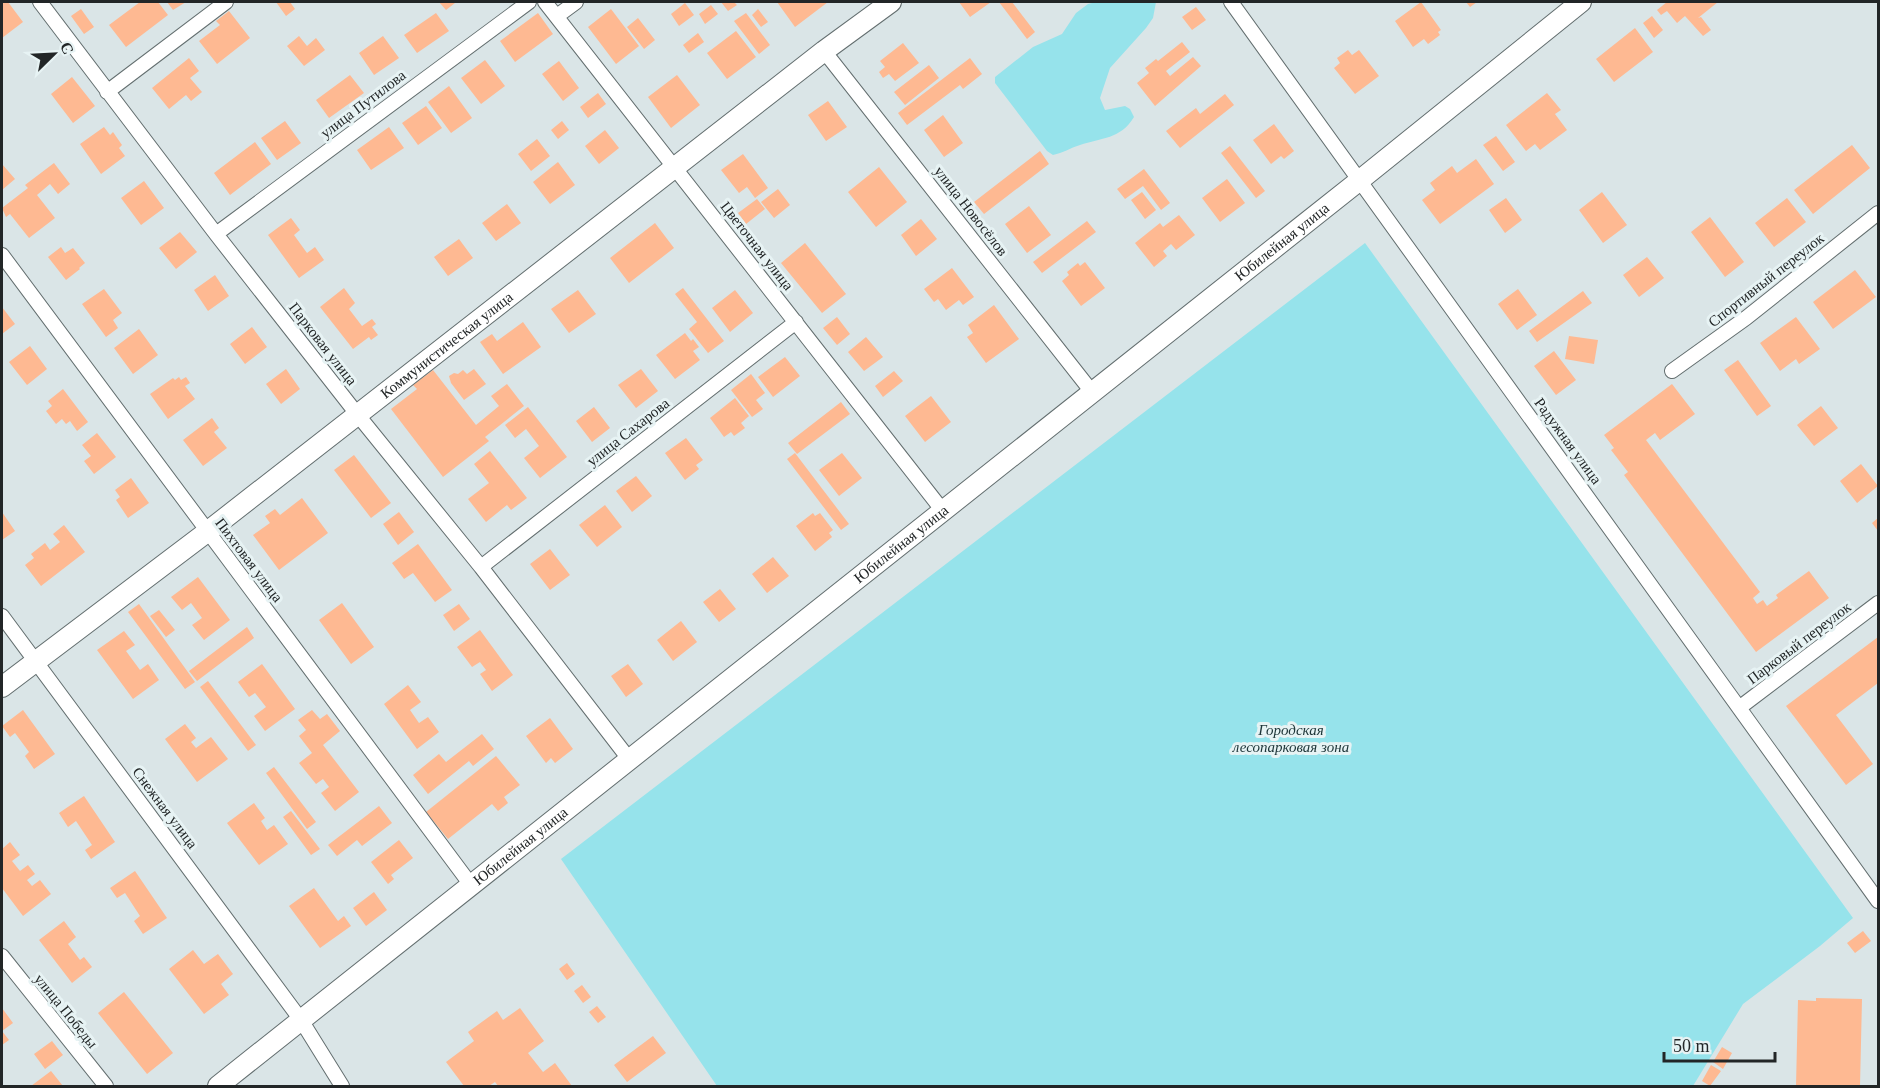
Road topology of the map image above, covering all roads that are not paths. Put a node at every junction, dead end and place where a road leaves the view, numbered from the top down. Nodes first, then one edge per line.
1 (40, 2) edge
2 (226, 2) edge
3 (529, 2) edge
4 (545, 2) edge
5 (576, 2) edge
6 (891, 2) edge
7 (1231, 2) edge
8 (1581, 2) edge
9 (557, 16) junction
10 (824, 51) junction
11 (107, 92) junction
12 (675, 167) junction
13 (1360, 180) junction
14 (1878, 213) edge
15 (216, 234) junction
16 (2, 255) edge
17 (796, 322) junction
18 (1672, 372) dead end
19 (1092, 392) junction
20 (357, 414) junction
21 (943, 511) junction
22 (207, 532) junction
23 (481, 567) junction
24 (1878, 603) edge
25 (2, 616) edge
26 (36, 662) junction
27 (2, 687) edge
28 (1740, 708) junction
29 (628, 759) junction
30 (471, 885) junction
31 (1878, 901) edge
32 (2, 956) edge
33 (301, 1020) junction
34 (106, 1086) edge
35 (218, 1086) edge
36 (342, 1086) edge

1 - 11 street, Парковая улица
2 - 11 street
3 - 15 street, улица Путилова
4 - 9 street, Цветочная улица
5 - 9 street
6 - 10 street, Коммунистическая улица
7 - 13 street, Радужная улица
8 - 13 street, Юбилейная улица
9 - 12 street, Цветочная улица
10 - 12 street, Коммунистическая улица
10 - 19 street, улица Новосёлов
11 - 15 street, Парковая улица
12 - 17 street, Цветочная улица
12 - 20 street, Коммунистическая улица
13 - 19 street, Юбилейная улица
13 - 28 street, Радужная улица
14 - 18 street, Спортивный переулок
15 - 20 street, Парковая улица
16 - 22 street, Пихтовая улица
17 - 21 street, Цветочная улица
17 - 23 street, улица Сахарова
19 - 21 street, Юбилейная улица
20 - 22 street, Коммунистическая улица
20 - 23 street, Парковая улица
21 - 29 street, Юбилейная улица
22 - 26 street, Коммунистическая улица
22 - 30 street, Пихтовая улица
23 - 29 street, Парковая улица
24 - 28 street, Парковый переулок
25 - 26 street, Снежная улица
26 - 27 street, Коммунистическая улица
26 - 33 street, Снежная улица
28 - 31 street, Радужная улица
29 - 30 street, Юбилейная улица
30 - 33 street, Юбилейная улица
32 - 34 street, улица Победы
33 - 35 street, Юбилейная улица
33 - 36 street, Снежная улица

